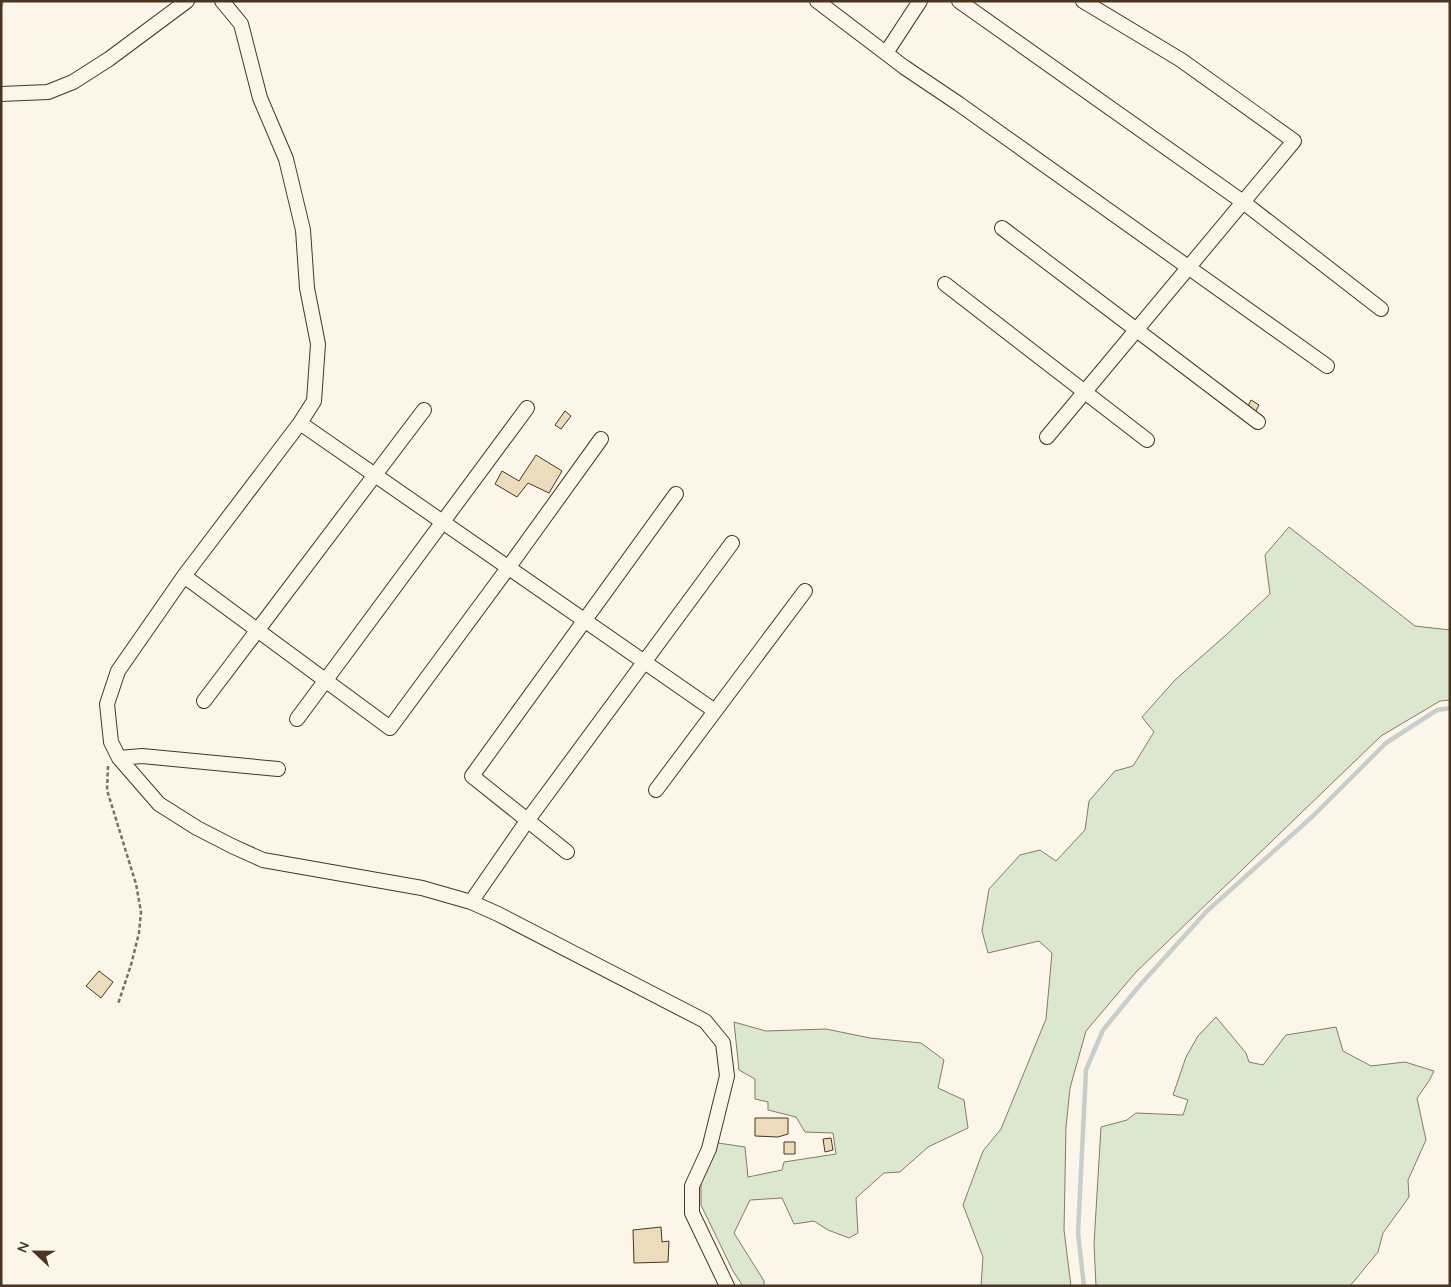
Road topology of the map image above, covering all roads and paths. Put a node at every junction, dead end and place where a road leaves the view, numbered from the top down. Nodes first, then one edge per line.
1 (187, 1) edge
2 (222, 1) edge
3 (817, 1) edge
4 (920, 1) edge
5 (959, 1) edge
6 (1083, 1) edge
7 (886, 53) junction
8 (1, 94) edge
9 (1244, 202) junction
10 (1002, 228) dead end
11 (1190, 267) junction
12 (945, 284) dead end
13 (1381, 309) dead end
14 (1137, 330) junction
15 (1327, 366) dead end
16 (1085, 392) junction
17 (527, 408) dead end
18 (424, 410) dead end
19 (1258, 422) dead end
20 (300, 423) junction
21 (1047, 437) dead end
22 (602, 439) dead end
23 (1148, 440) dead end
24 (375, 475) junction
25 (676, 494) dead end
26 (443, 522) junction
27 (732, 544) dead end
28 (508, 568) junction
29 (184, 576) junction
30 (805, 591) dead end
31 (584, 621) junction
32 (258, 631) junction
33 (644, 662) junction
34 (325, 680) junction
35 (204, 701) dead end
36 (715, 712) junction
37 (297, 719) dead end
38 (111, 742) junction
39 (119, 758) junction
40 (278, 769) dead end
41 (656, 790) dead end
42 (527, 821) junction
43 (567, 852) dead end
44 (471, 902) junction
45 (118, 1004) dead end
46 (728, 1286) edge

1 - 8 street
2 - 20 street
3 - 7 street
4 - 7 street
5 - 9 street
6 - 9 street
7 - 11 street
9 - 11 street
9 - 13 street
10 - 14 street
11 - 14 street
11 - 15 street
12 - 16 street
14 - 16 street
14 - 19 street
16 - 21 street
16 - 23 street
17 - 26 street
18 - 24 street
20 - 24 street
20 - 29 street
22 - 28 street
24 - 26 street
24 - 32 street
25 - 31 street
26 - 28 street
26 - 34 street
27 - 33 street
28 - 31 street
28 - 34 street
29 - 32 street
29 - 38 street
30 - 36 street
31 - 33 street
31 - 42 street
32 - 34 street
32 - 35 street
33 - 36 street
33 - 42 street
34 - 37 street
36 - 41 street
38 - 39 street
38 - 45 path
39 - 40 street
39 - 44 street
42 - 43 street
42 - 44 street
44 - 46 street

